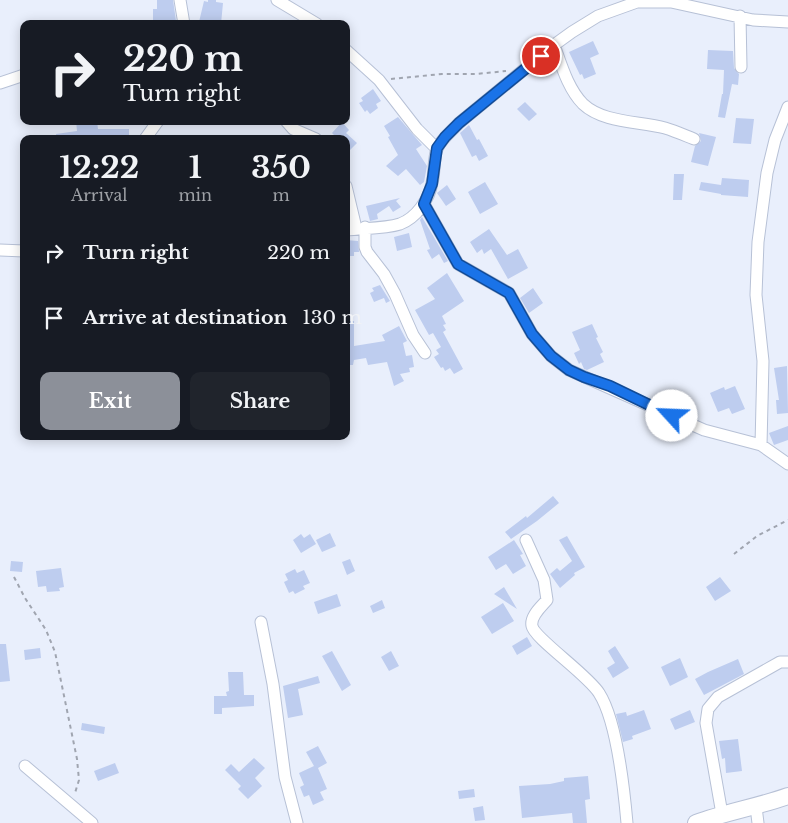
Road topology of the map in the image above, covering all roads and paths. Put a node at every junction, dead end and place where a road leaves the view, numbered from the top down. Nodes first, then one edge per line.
1 (180, 0) edge
2 (277, 0) edge
3 (740, 16) junction
4 (183, 20) edge
5 (310, 20) edge
6 (788, 22) edge
7 (554, 45) junction
8 (350, 54) edge
9 (528, 67) junction
10 (741, 67) dead end
11 (20, 76) edge
12 (379, 80) junction
13 (0, 83) edge
14 (788, 107) edge
15 (290, 125) edge
16 (197, 132) dead end
17 (197, 135) edge
18 (307, 135) edge
19 (694, 139) dead end
20 (437, 148) junction
21 (350, 203) edge
22 (424, 204) junction
23 (356, 228) edge
24 (0, 250) edge
25 (20, 251) edge
26 (425, 353) dead end
27 (761, 445) junction
28 (788, 464) edge
29 (788, 520) edge
30 (526, 540) dead end
31 (734, 554) dead end
32 (14, 577) dead end
33 (260, 622) dead end
34 (788, 662) edge
35 (25, 766) dead end
36 (788, 796) edge
37 (66, 803) junction
38 (722, 814) junction
39 (757, 815) edge
40 (92, 823) edge
41 (298, 823) edge
42 (627, 823) edge
43 (696, 823) edge

1 - 4 street
2 - 5 street
3 - 6 street
3 - 7 street
3 - 10 street
7 - 9 street
7 - 19 street
8 - 12 street
9 - 12 path
9 - 20 street
11 - 13 street
12 - 20 street
14 - 27 street
15 - 18 street
16 - 17 path
20 - 22 street
21 - 23 street
22 - 23 street
22 - 27 street
23 - 26 street
24 - 25 street
27 - 28 street
29 - 31 path
30 - 42 street
32 - 37 path
33 - 41 street
34 - 38 street
35 - 37 street
36 - 39 street
37 - 40 street
38 - 39 street
38 - 43 street

